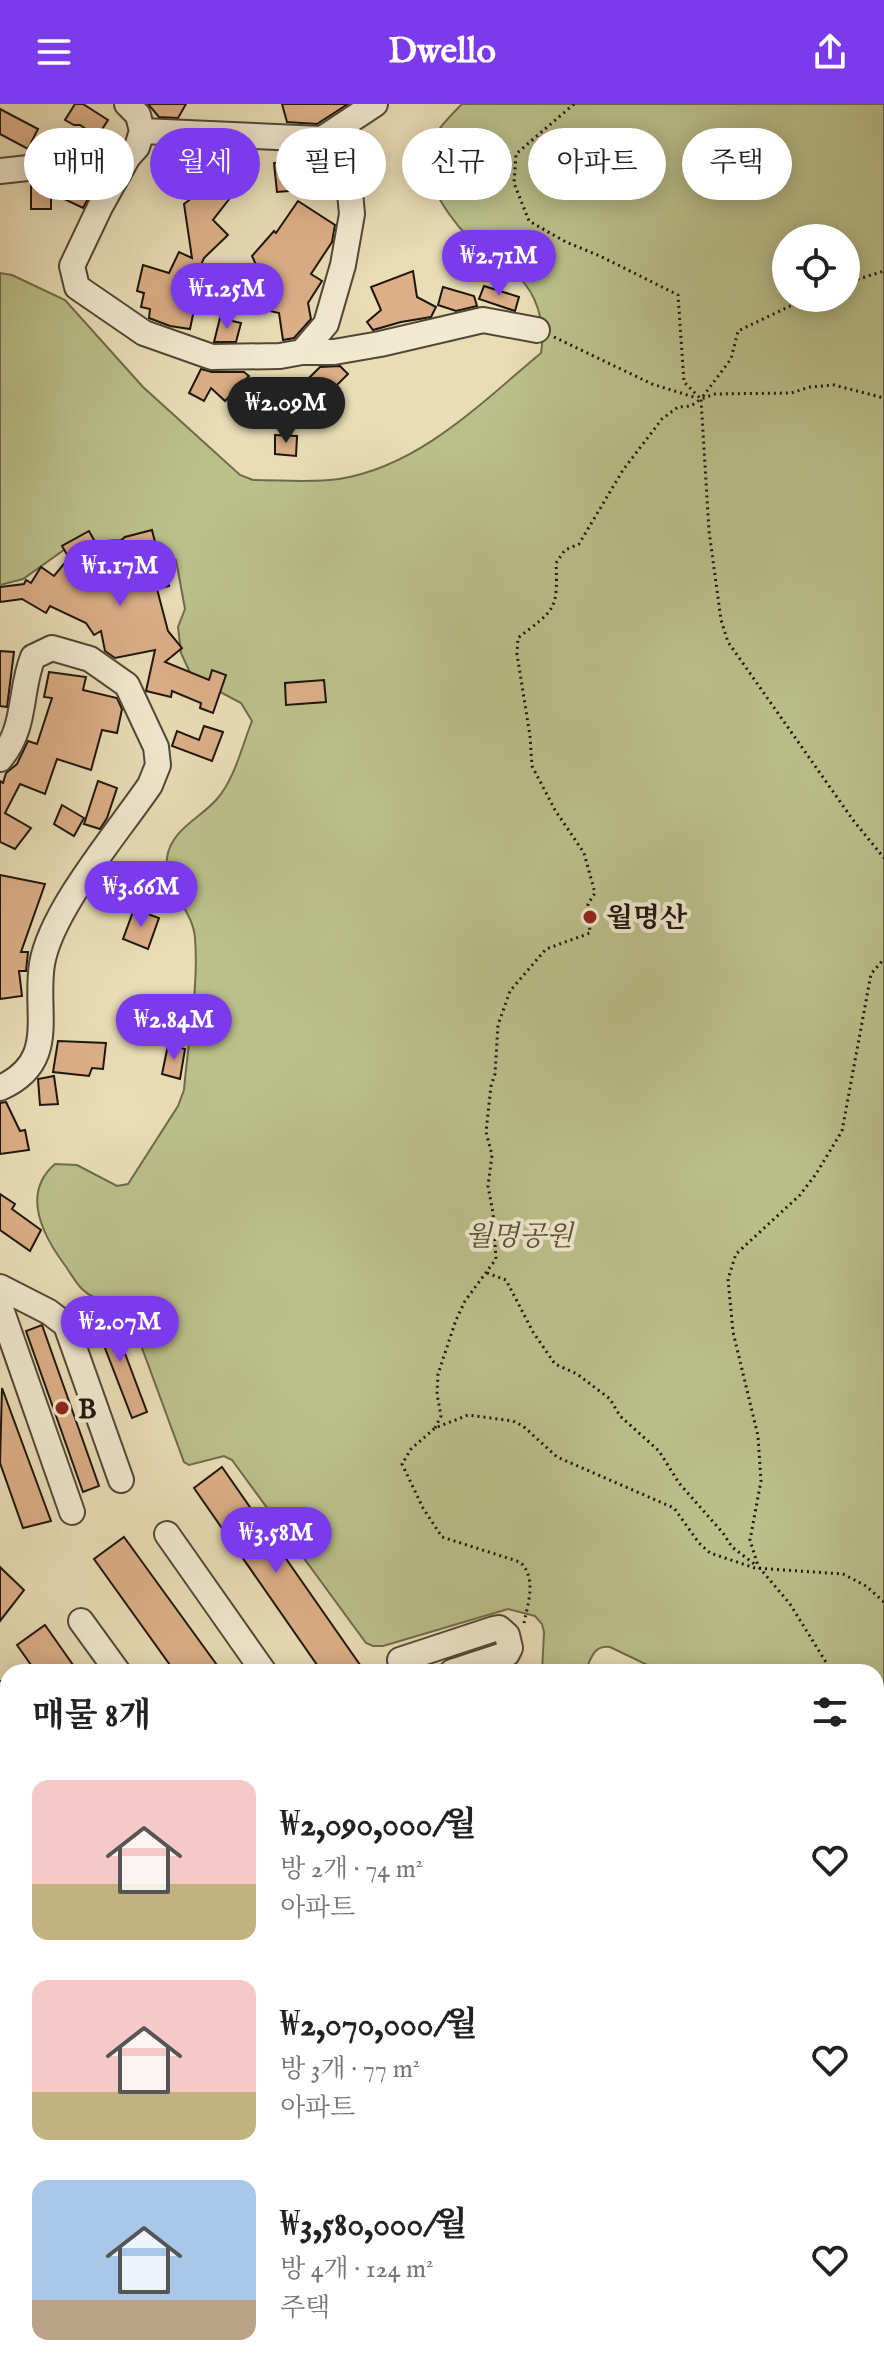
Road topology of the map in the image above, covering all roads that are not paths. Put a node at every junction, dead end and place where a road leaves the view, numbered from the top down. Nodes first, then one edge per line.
1 (127, 104) edge
2 (375, 104) edge
3 (339, 128) edge
4 (142, 131) junction
5 (276, 137) edge
6 (134, 150) edge
7 (24, 168) edge
8 (0, 171) edge
9 (104, 200) edge
10 (351, 200) edge
11 (537, 330) road end
12 (302, 352) junction
13 (0, 759) edge
14 (0, 1088) edge
15 (0, 1287) edge
16 (0, 1306) edge
17 (121, 1480) dead end
18 (72, 1512) dead end
19 (167, 1534) dead end
20 (81, 1621) dead end
21 (448, 1644) junction
22 (400, 1660) dead end
23 (112, 1664) edge
24 (258, 1664) edge
25 (452, 1664) edge
26 (476, 1664) edge

1 - 4 street
2 - 3 street
4 - 5 street
4 - 6 street
7 - 8 street
9 - 12 street
10 - 12 street
11 - 12 street
13 - 14 street
15 - 17 street
16 - 18 street
19 - 24 street
20 - 23 street
21 - 22 street
21 - 25 street
21 - 26 street

